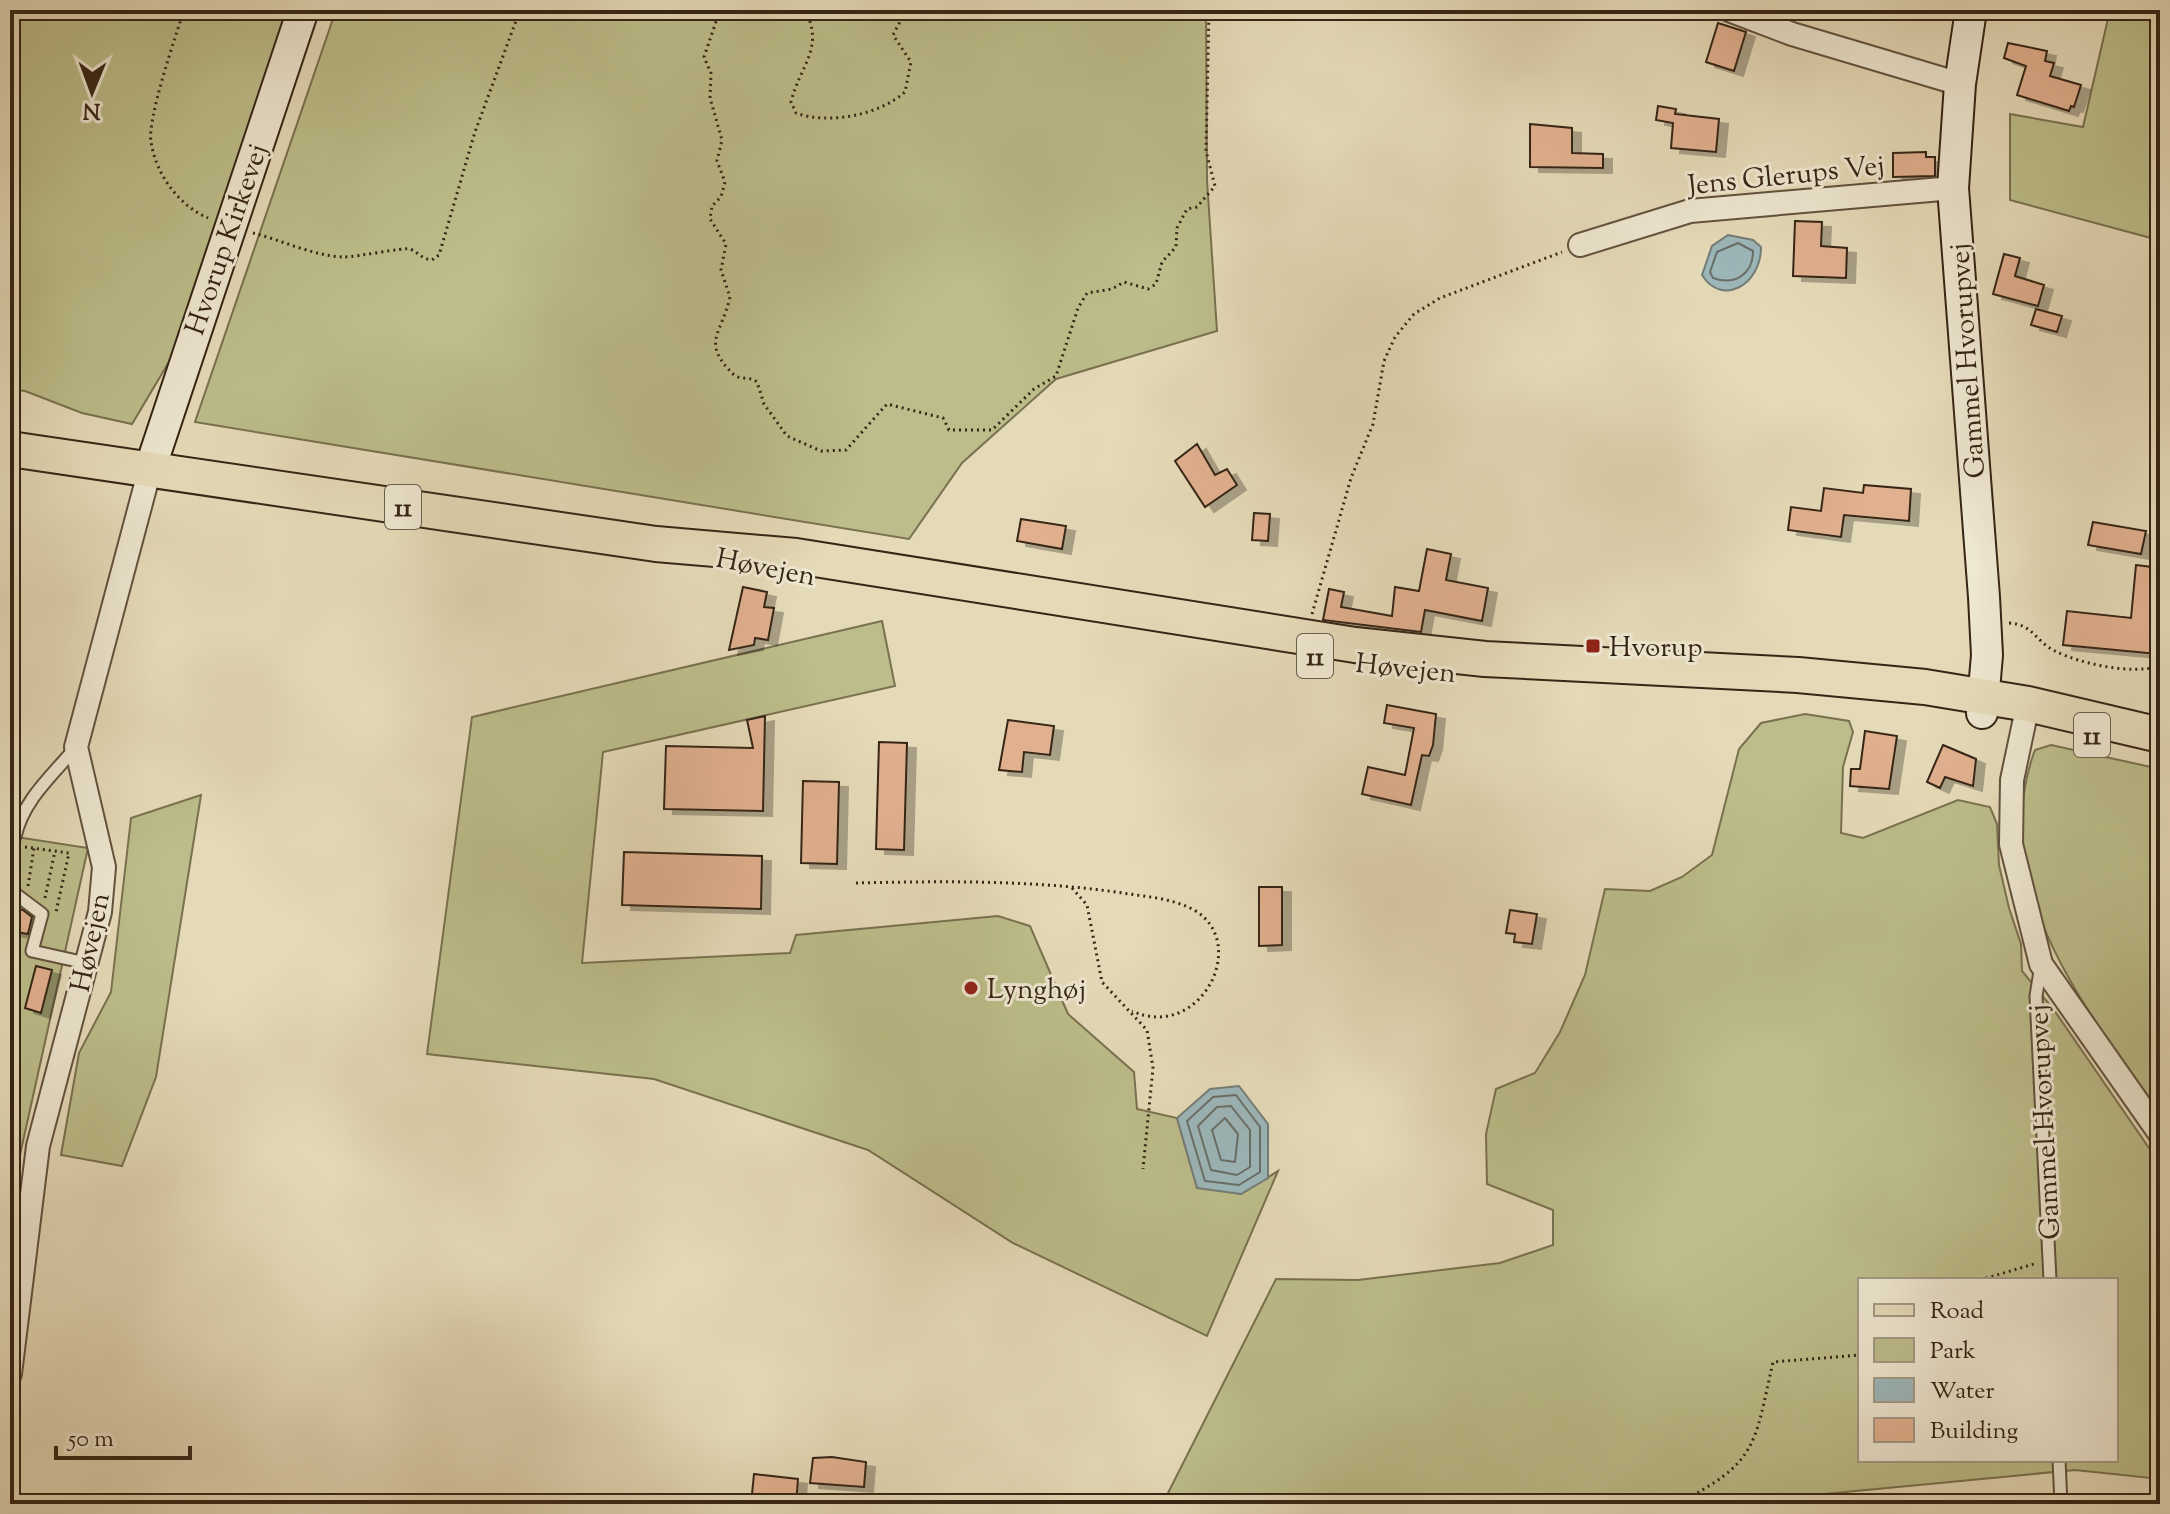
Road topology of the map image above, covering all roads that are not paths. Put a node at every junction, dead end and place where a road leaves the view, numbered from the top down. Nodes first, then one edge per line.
1 (303, 10) edge
2 (1729, 10) edge
3 (1971, 10) edge
4 (1960, 84) junction
5 (1953, 188) junction
6 (1580, 245) road end
7 (10, 449) edge
8 (150, 469) junction
9 (656, 544) junction
10 (1983, 704) junction
11 (2027, 712) junction
12 (2160, 735) edge
13 (76, 747) junction
14 (2160, 748) edge
15 (15, 837) dead end
16 (10, 890) edge
17 (86, 963) junction
18 (2041, 964) junction
19 (2160, 1134) edge
20 (2050, 1278) edge
21 (10, 1374) edge
22 (2059, 1462) edge
23 (2061, 1504) edge

1 - 8 street, Hvorup Kirkevej
2 - 4 street
3 - 4 street, Gammel Hvorupvej
4 - 5 street, Gammel Hvorupvej
5 - 6 street, Jens Glerups Vej
5 - 10 street, Gammel Hvorupvej
7 - 8 main road, Høvejen / 11
8 - 9 main road, Høvejen / 11
8 - 13 street, Høvejen
9 - 10 main road, Høvejen / 11
9 - 10 main road, Høvejen / 11
10 - 11 main road, Høvejen / 11
11 - 12 main road, Høvejen / 11
11 - 14 main road, Høvejen / 11
11 - 18 street, Gammel Hvorupvej
13 - 15 lane
13 - 17 street, Høvejen
16 - 17 lane
17 - 21 street, Høvejen
18 - 19 street, Gammel Hvorupvej
18 - 20 lane, Gammel Hvorupvej
22 - 23 lane

